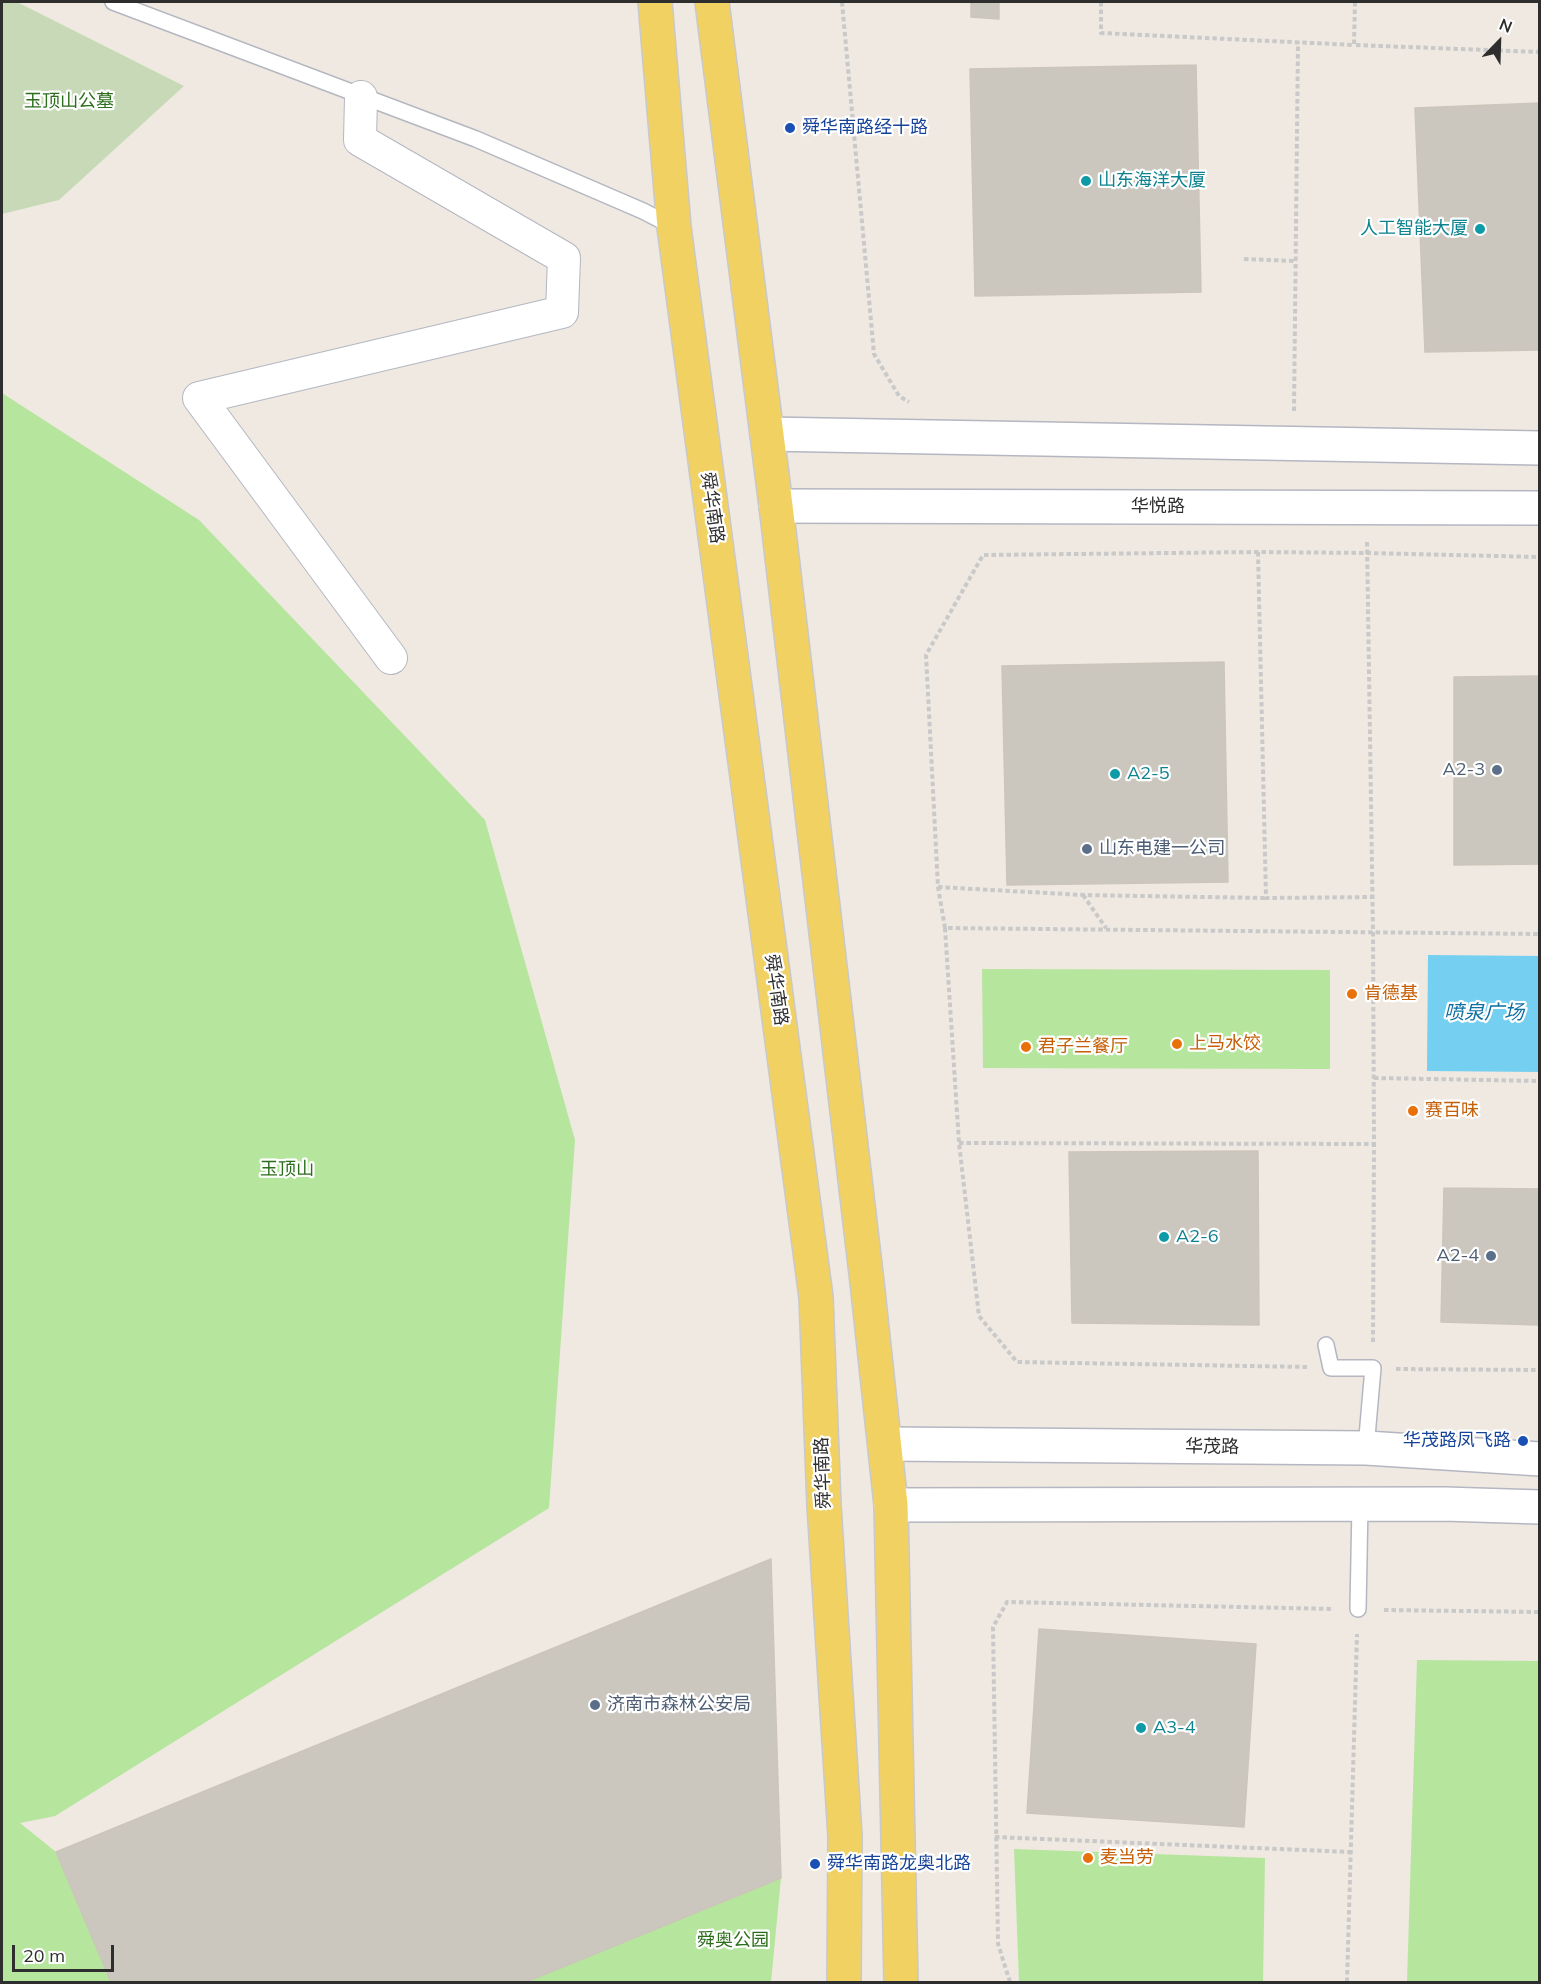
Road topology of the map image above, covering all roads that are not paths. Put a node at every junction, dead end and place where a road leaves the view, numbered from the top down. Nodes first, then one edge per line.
1 (112, 2) edge
2 (655, 2) edge
3 (712, 2) edge
4 (361, 97) junction
5 (674, 227) junction
6 (767, 434) junction
7 (1539, 448) edge
8 (776, 506) junction
9 (1539, 508) edge
10 (391, 658) dead end
11 (1326, 1345) dead end
12 (885, 1444) junction
13 (1366, 1448) junction
14 (1539, 1459) edge
15 (891, 1505) junction
16 (1360, 1505) junction
17 (1539, 1507) edge
18 (1358, 1609) road end
19 (844, 1983) edge
20 (901, 1983) edge

1 - 4 lane
2 - 5 main road, 舜华南路
3 - 6 main road
4 - 5 lane
4 - 10 street
5 - 19 main road, 舜华南路
6 - 7 street
6 - 8 main road
8 - 9 street, 华悦路
8 - 12 main road
11 - 13 lane
12 - 13 street, 华茂路
12 - 15 main road
13 - 14 street, 华茂路
15 - 16 street
15 - 20 main road
16 - 17 street
16 - 18 lane

